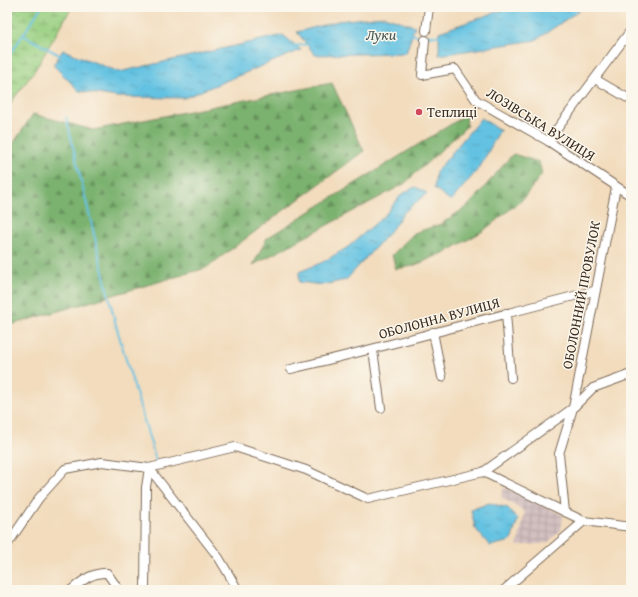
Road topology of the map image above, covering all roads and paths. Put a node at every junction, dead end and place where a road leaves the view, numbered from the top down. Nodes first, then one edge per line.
1 (429, 7) edge
2 (631, 30) edge
3 (426, 31) dead end
4 (425, 40) dead end
5 (595, 79) junction
6 (631, 100) edge
7 (548, 141) junction
8 (616, 187) junction
9 (631, 196) edge
10 (594, 291) junction
11 (506, 313) junction
12 (433, 332) junction
13 (373, 350) junction
14 (291, 369) dead end
15 (631, 374) edge
16 (442, 377) dead end
17 (511, 378) dead end
18 (381, 408) dead end
19 (573, 408) junction
20 (149, 468) junction
21 (483, 472) junction
22 (565, 512) junction
23 (584, 521) junction
24 (631, 527) edge
25 (7, 545) edge
26 (71, 590) edge
27 (118, 590) edge
28 (145, 590) edge
29 (238, 590) edge
30 (504, 590) edge

1 - 3 street
2 - 5 street
4 - 7 street, ЛОЗІВСЬКА ВУЛИЦЯ
5 - 6 street
5 - 7 street
7 - 8 street, ЛОЗІВСЬКА ВУЛИЦЯ
8 - 9 street, ЛОЗІВСЬКА ВУЛИЦЯ
8 - 10 street, ОБОЛОННИЙ ПРОВУЛОК
10 - 11 street, ОБОЛОННА ВУЛИЦЯ
10 - 19 street, ОБОЛОННИЙ ПРОВУЛОК
11 - 12 street, ОБОЛОННА ВУЛИЦЯ
11 - 17 street
12 - 13 street, ОБОЛОННА ВУЛИЦЯ
12 - 16 street
13 - 14 street, ОБОЛОННА ВУЛИЦЯ
13 - 18 street
15 - 19 street
19 - 21 street
19 - 22 street, ОБОЛОННИЙ ПРОВУЛОК
20 - 21 street
20 - 25 street
20 - 28 street
20 - 29 street
21 - 22 street
22 - 23 street
23 - 24 street
23 - 30 street
26 - 27 street

